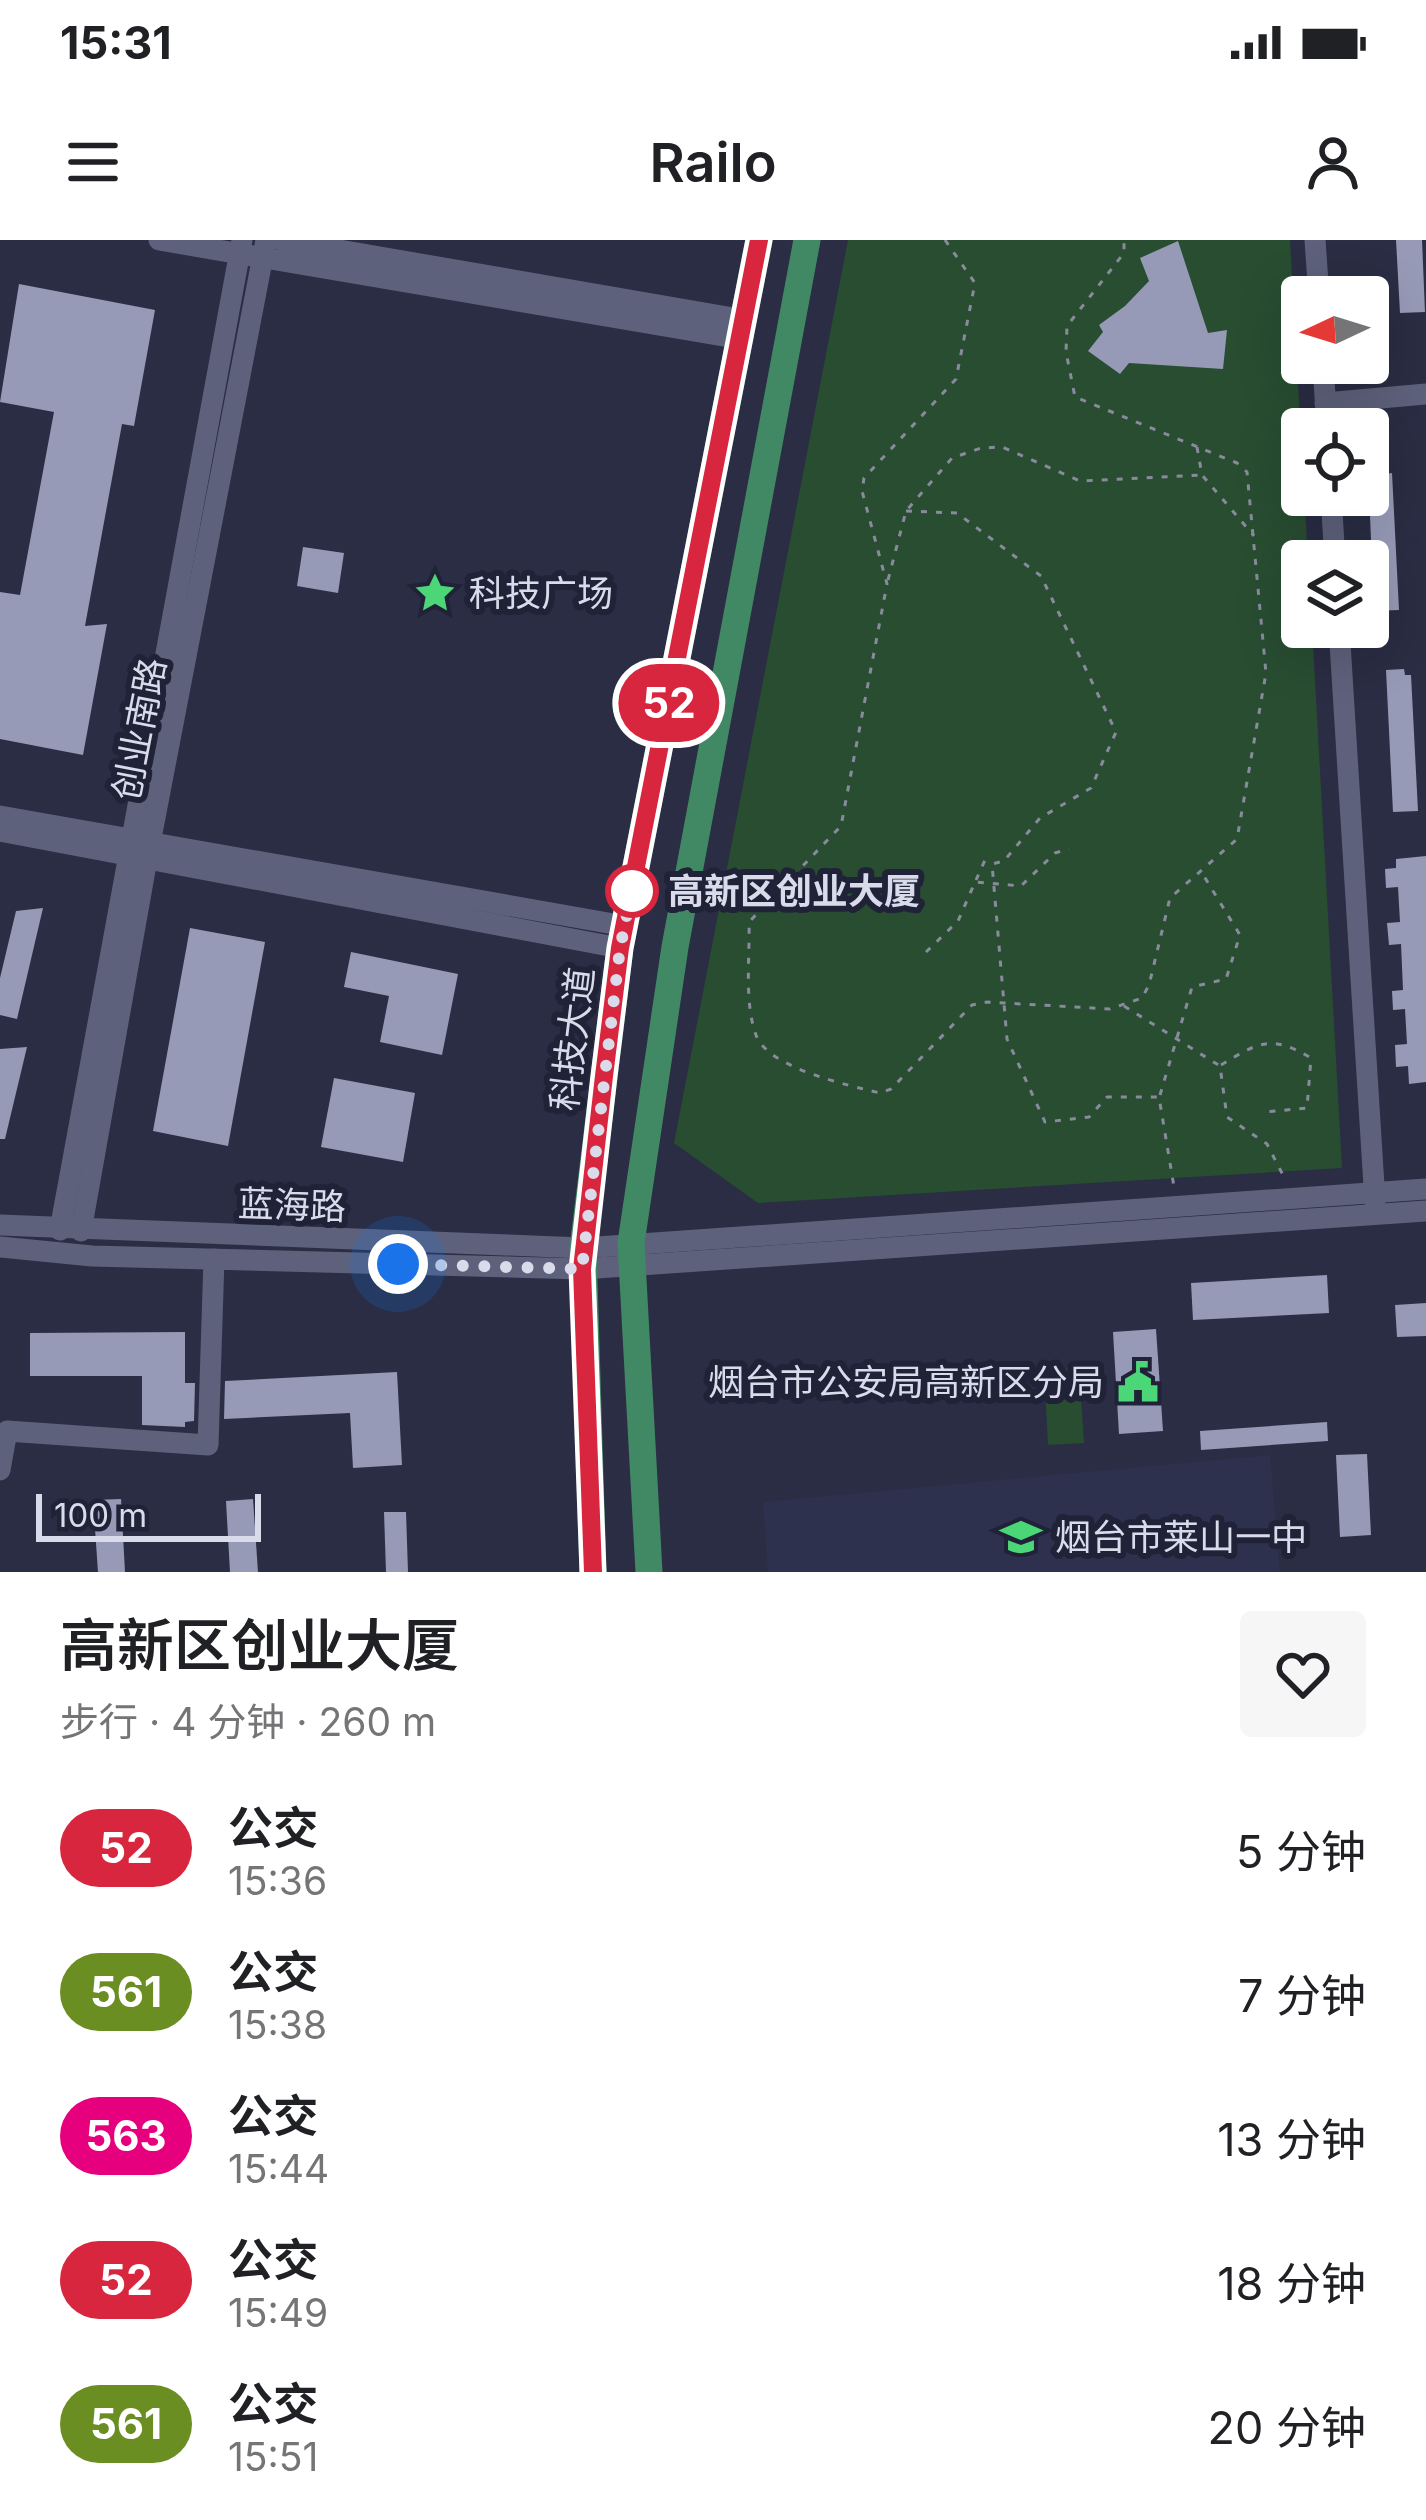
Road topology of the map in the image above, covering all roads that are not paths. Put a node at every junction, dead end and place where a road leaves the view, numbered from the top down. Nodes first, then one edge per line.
1 (159, 240) edge
2 (281, 240) edge
3 (759, 240) edge
4 (807, 240) edge
5 (1315, 240) edge
6 (240, 247) edge
7 (264, 248) edge
8 (1317, 276) edge
9 (743, 330) junction
10 (1324, 384) edge
11 (1426, 394) edge
12 (1325, 403) junction
13 (1325, 408) edge
14 (1340, 648) edge
15 (0, 816) edge
16 (0, 831) edge
17 (140, 848) junction
18 (623, 937) junction
19 (1426, 1190) edge
20 (1375, 1204) junction
21 (1426, 1211) edge
22 (0, 1225) edge
23 (71, 1230) junction
24 (0, 1247) edge
25 (631, 1255) junction
26 (582, 1258) junction
27 (214, 1259) junction
28 (0, 1470) edge
29 (593, 1572) edge
30 (649, 1572) edge

1 - 6 street
2 - 9 street
3 - 9 main road, 科技大道
4 - 25 main road
5 - 8 street
6 - 7 street
6 - 17 street, 创业南路
7 - 9 street
7 - 17 street, 创业南路
9 - 18 main road, 科技大道
10 - 12 street
11 - 12 street
12 - 13 street
14 - 20 street
15 - 17 street
16 - 17 street
17 - 18 street
17 - 23 street, 创业南路
18 - 26 main road, 科技大道
19 - 20 street
20 - 21 street
20 - 25 street
22 - 23 street, 蓝海路
23 - 26 street, 蓝海路
24 - 27 street, 蓝海路
25 - 26 street
25 - 30 main road
26 - 27 street, 蓝海路
26 - 29 main road, 科技大道
27 - 28 street

